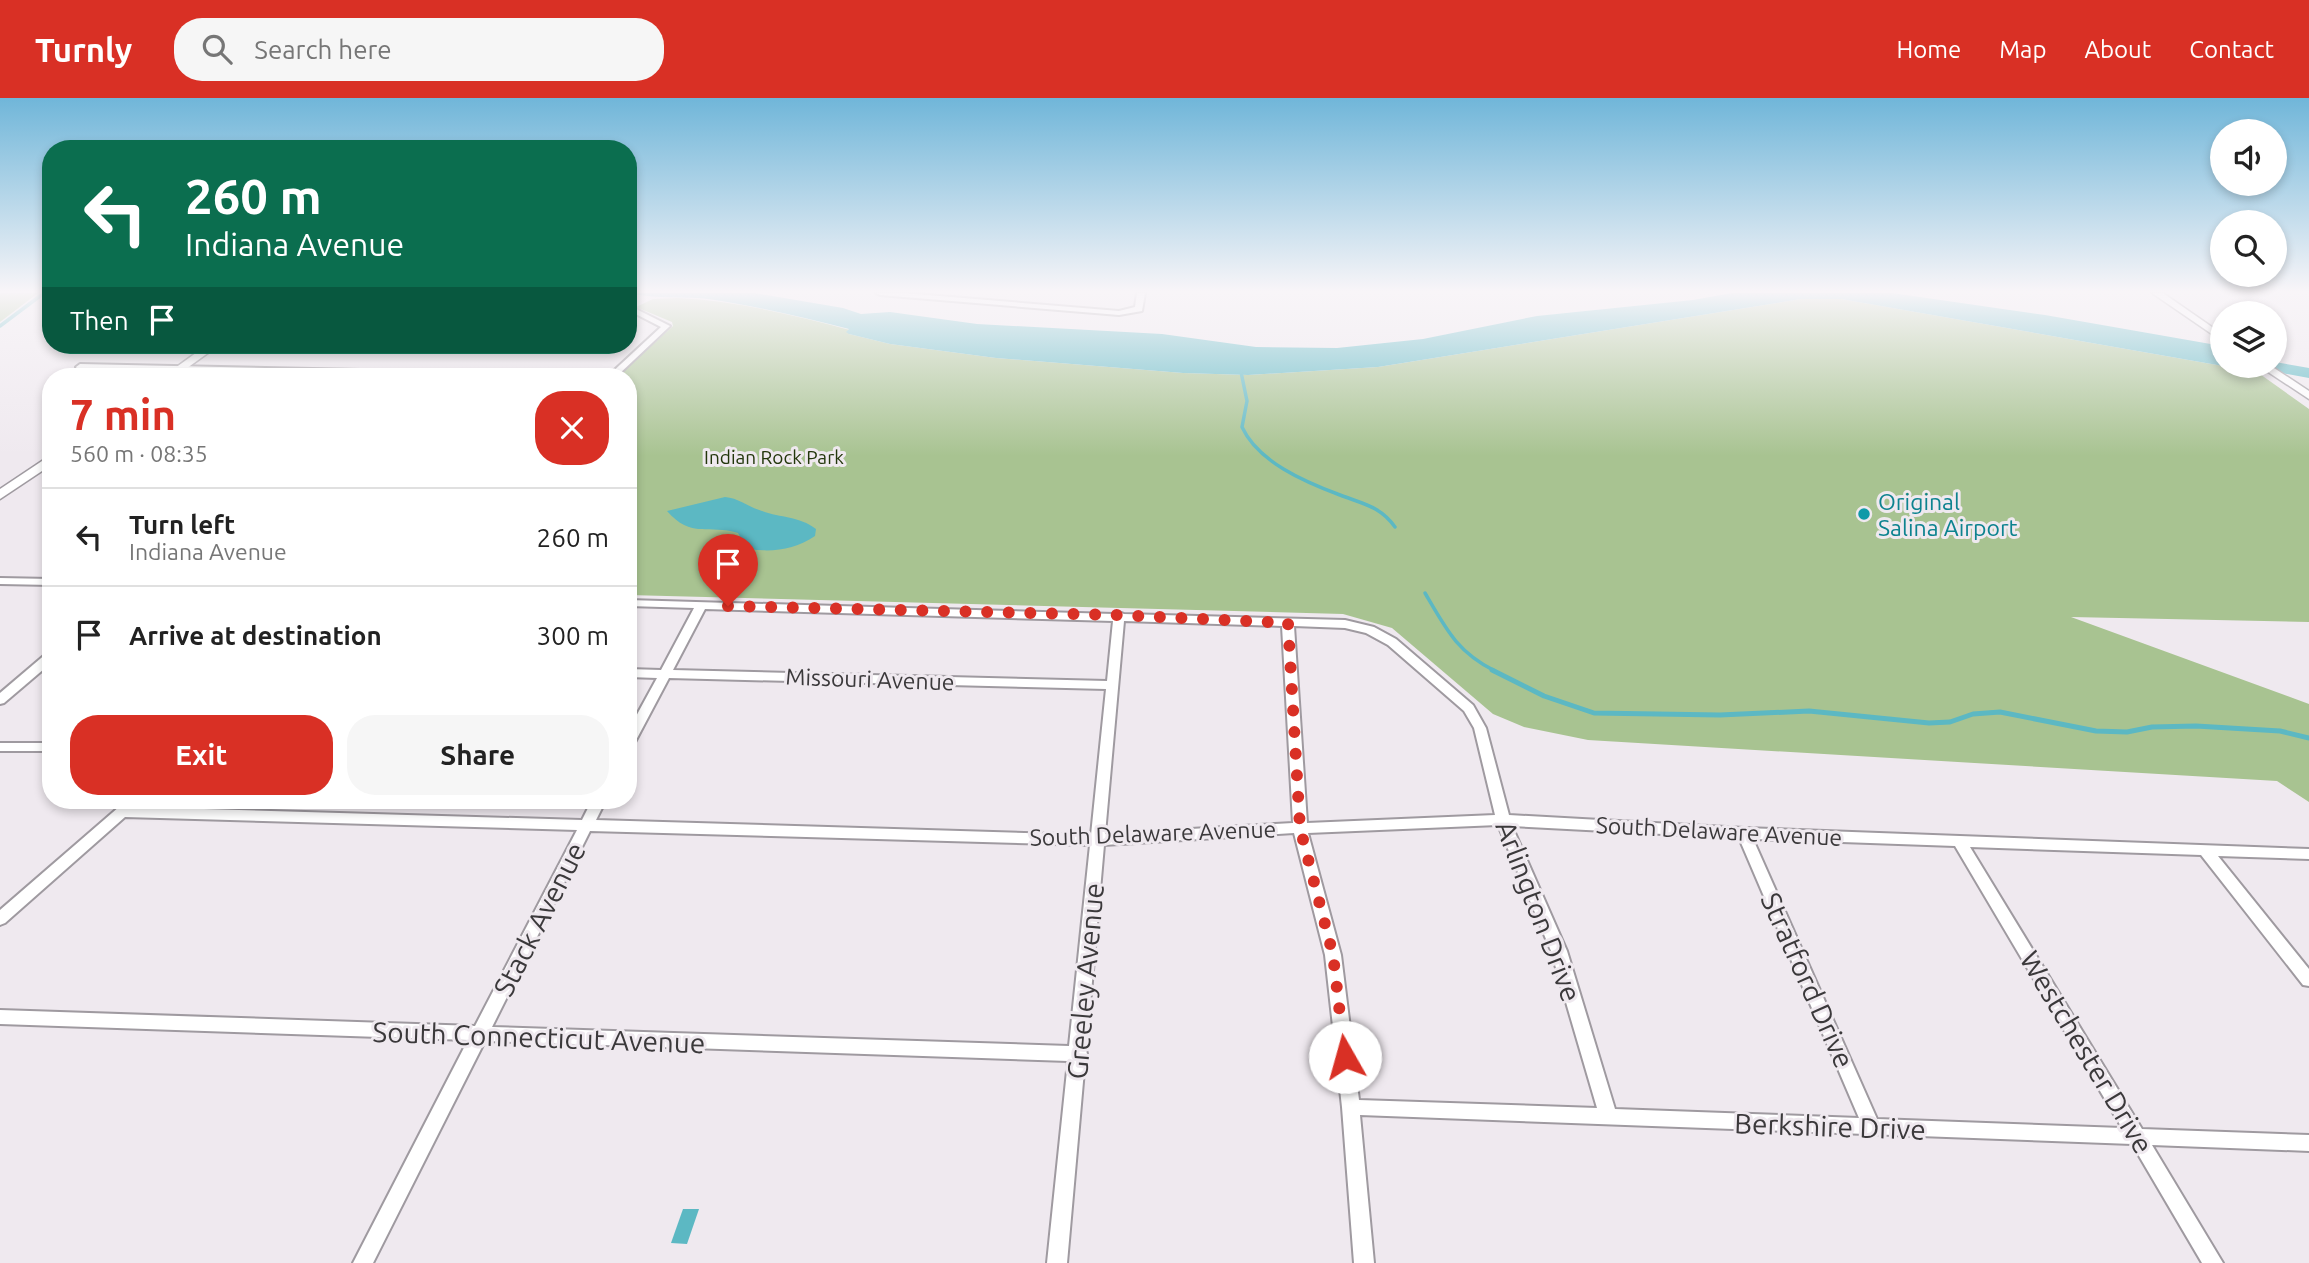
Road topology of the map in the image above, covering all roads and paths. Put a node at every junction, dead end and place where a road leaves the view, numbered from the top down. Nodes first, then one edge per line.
1 (201, 354) edge
2 (636, 354) edge
3 (80, 367) dead end
4 (130, 368) edge
5 (181, 368) edge
6 (621, 368) edge
7 (2282, 378) edge
8 (2309, 396) edge
9 (42, 465) edge
10 (0, 495) edge
11 (0, 581) edge
12 (42, 582) edge
13 (637, 603) edge
14 (701, 605) junction
15 (1119, 615) junction
16 (1288, 623) junction
17 (42, 664) edge
18 (637, 673) edge
19 (665, 674) junction
20 (1112, 685) junction
21 (0, 700) edge
22 (637, 727) edge
23 (0, 747) edge
24 (42, 747) edge
25 (125, 809) edge
26 (595, 809) edge
27 (122, 812) junction
28 (1503, 820) junction
29 (586, 826) junction
30 (1300, 828) junction
31 (1744, 833) junction
32 (1098, 840) junction
33 (1959, 841) junction
34 (2205, 850) junction
35 (2309, 854) edge
36 (0, 919) edge
37 (2309, 980) edge
38 (0, 1017) edge
39 (480, 1036) junction
40 (1079, 1055) junction
41 (1352, 1107) junction
42 (1608, 1116) junction
43 (1872, 1128) junction
44 (2140, 1138) junction
45 (2309, 1143) edge
46 (363, 1263) edge
47 (1057, 1263) edge
48 (1364, 1263) edge
49 (2213, 1263) edge

1 - 5 street
2 - 6 street
3 - 4 street
7 - 8 street
9 - 10 street
11 - 12 street
13 - 14 street
14 - 15 street
14 - 19 street
15 - 16 street
15 - 20 street, Greeley Avenue
16 - 28 street, Arlington Drive
16 - 30 street
17 - 21 street
18 - 19 street, Missouri Avenue
19 - 20 street, Missouri Avenue
19 - 22 street
20 - 32 street, Greeley Avenue
23 - 24 street
25 - 27 street
26 - 29 street, Stack Avenue
27 - 29 street, South Delaware Avenue
27 - 36 street
28 - 30 street, South Delaware Avenue
28 - 31 street, South Delaware Avenue
28 - 42 street, Arlington Drive
29 - 32 street, South Delaware Avenue
29 - 39 street, Stack Avenue
30 - 32 street, South Delaware Avenue
30 - 41 street
31 - 33 street, South Delaware Avenue
31 - 43 street, Stratford Drive
32 - 40 street, Greeley Avenue
33 - 34 street, South Delaware Avenue
33 - 44 street, Westchester Drive
34 - 35 street, South Delaware Avenue
34 - 37 street
38 - 39 street, South Connecticut Avenue
39 - 40 street, South Connecticut Avenue
39 - 46 street, Stack Avenue
40 - 47 street, Greeley Avenue
41 - 42 street, Berkshire Drive
41 - 48 street
42 - 43 street, Berkshire Drive
43 - 44 street, Berkshire Drive
44 - 45 street, Berkshire Drive
44 - 49 street, Westchester Drive

